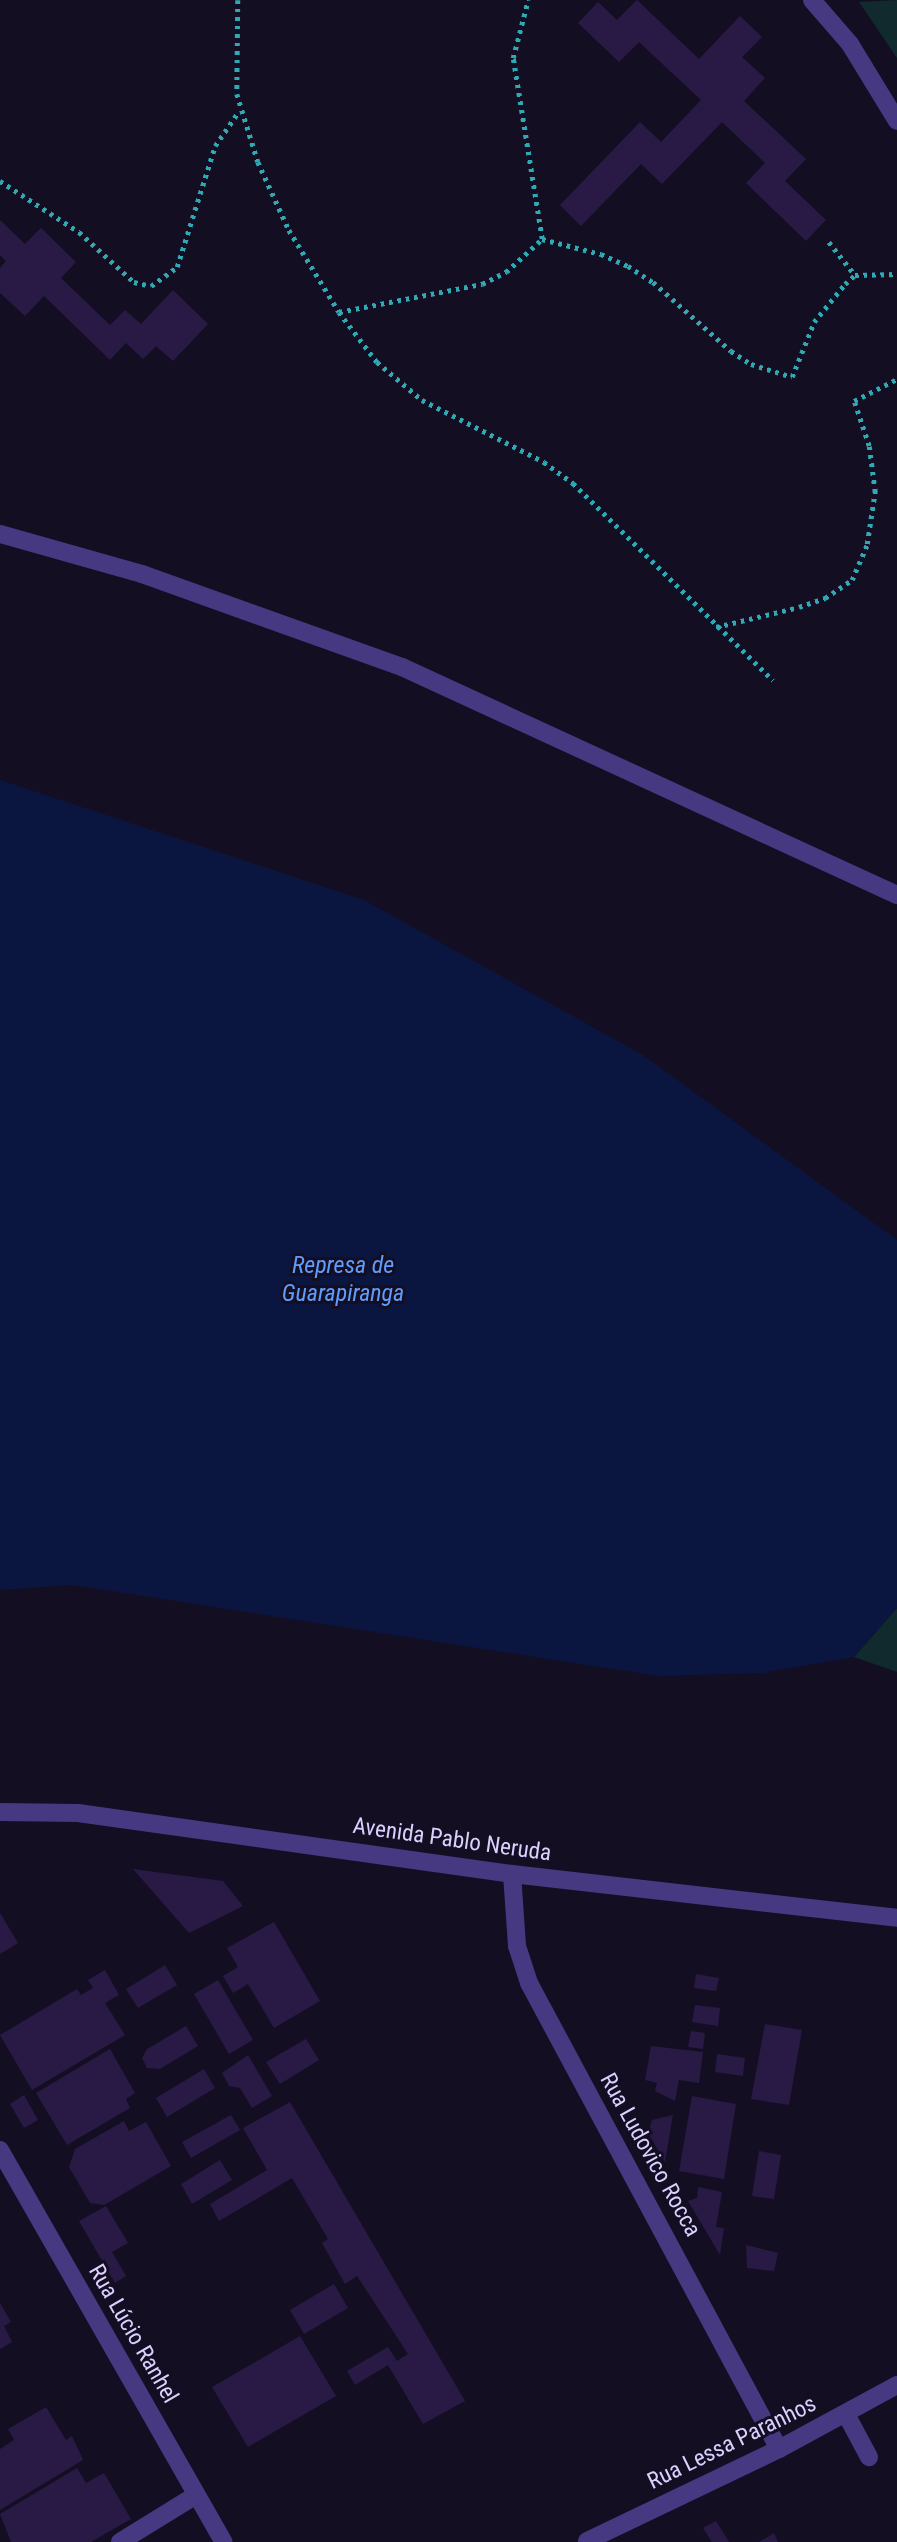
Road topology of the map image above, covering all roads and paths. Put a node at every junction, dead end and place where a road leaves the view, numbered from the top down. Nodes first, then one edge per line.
1 (237, 0) edge
2 (528, 0) edge
3 (812, 0) edge
4 (239, 110) junction
5 (897, 121) edge
6 (0, 181) edge
7 (541, 239) junction
8 (829, 242) dead end
9 (897, 274) edge
10 (855, 275) junction
11 (340, 312) junction
12 (897, 379) edge
13 (0, 534) edge
14 (716, 626) junction
15 (773, 680) dead end
16 (897, 895) edge
17 (0, 1812) edge
18 (512, 1874) junction
19 (897, 1918) edge
20 (0, 2150) edge
21 (897, 2385) edge
22 (846, 2414) junction
23 (779, 2449) junction
24 (869, 2457) dead end
25 (196, 2495) junction
26 (587, 2541) edge
27 (120, 2542) edge
28 (224, 2542) edge

1 - 4 path
2 - 7 path
3 - 5 street
4 - 6 path
4 - 11 path
7 - 10 path
7 - 11 path
8 - 10 path
9 - 10 path
11 - 14 path
12 - 14 path
13 - 16 street
14 - 15 path
17 - 18 street, Avenida Pablo Neruda
18 - 19 street, Avenida Pablo Neruda
18 - 23 street, Rua Ludovico Rocca
20 - 25 street, Rua Lúcio Ranhel
21 - 22 street, Rua Lessa Paranhos
22 - 23 street, Rua Lessa Paranhos
22 - 24 street
23 - 26 street, Rua Lessa Paranhos
25 - 27 street
25 - 28 street, Rua Lúcio Ranhel

